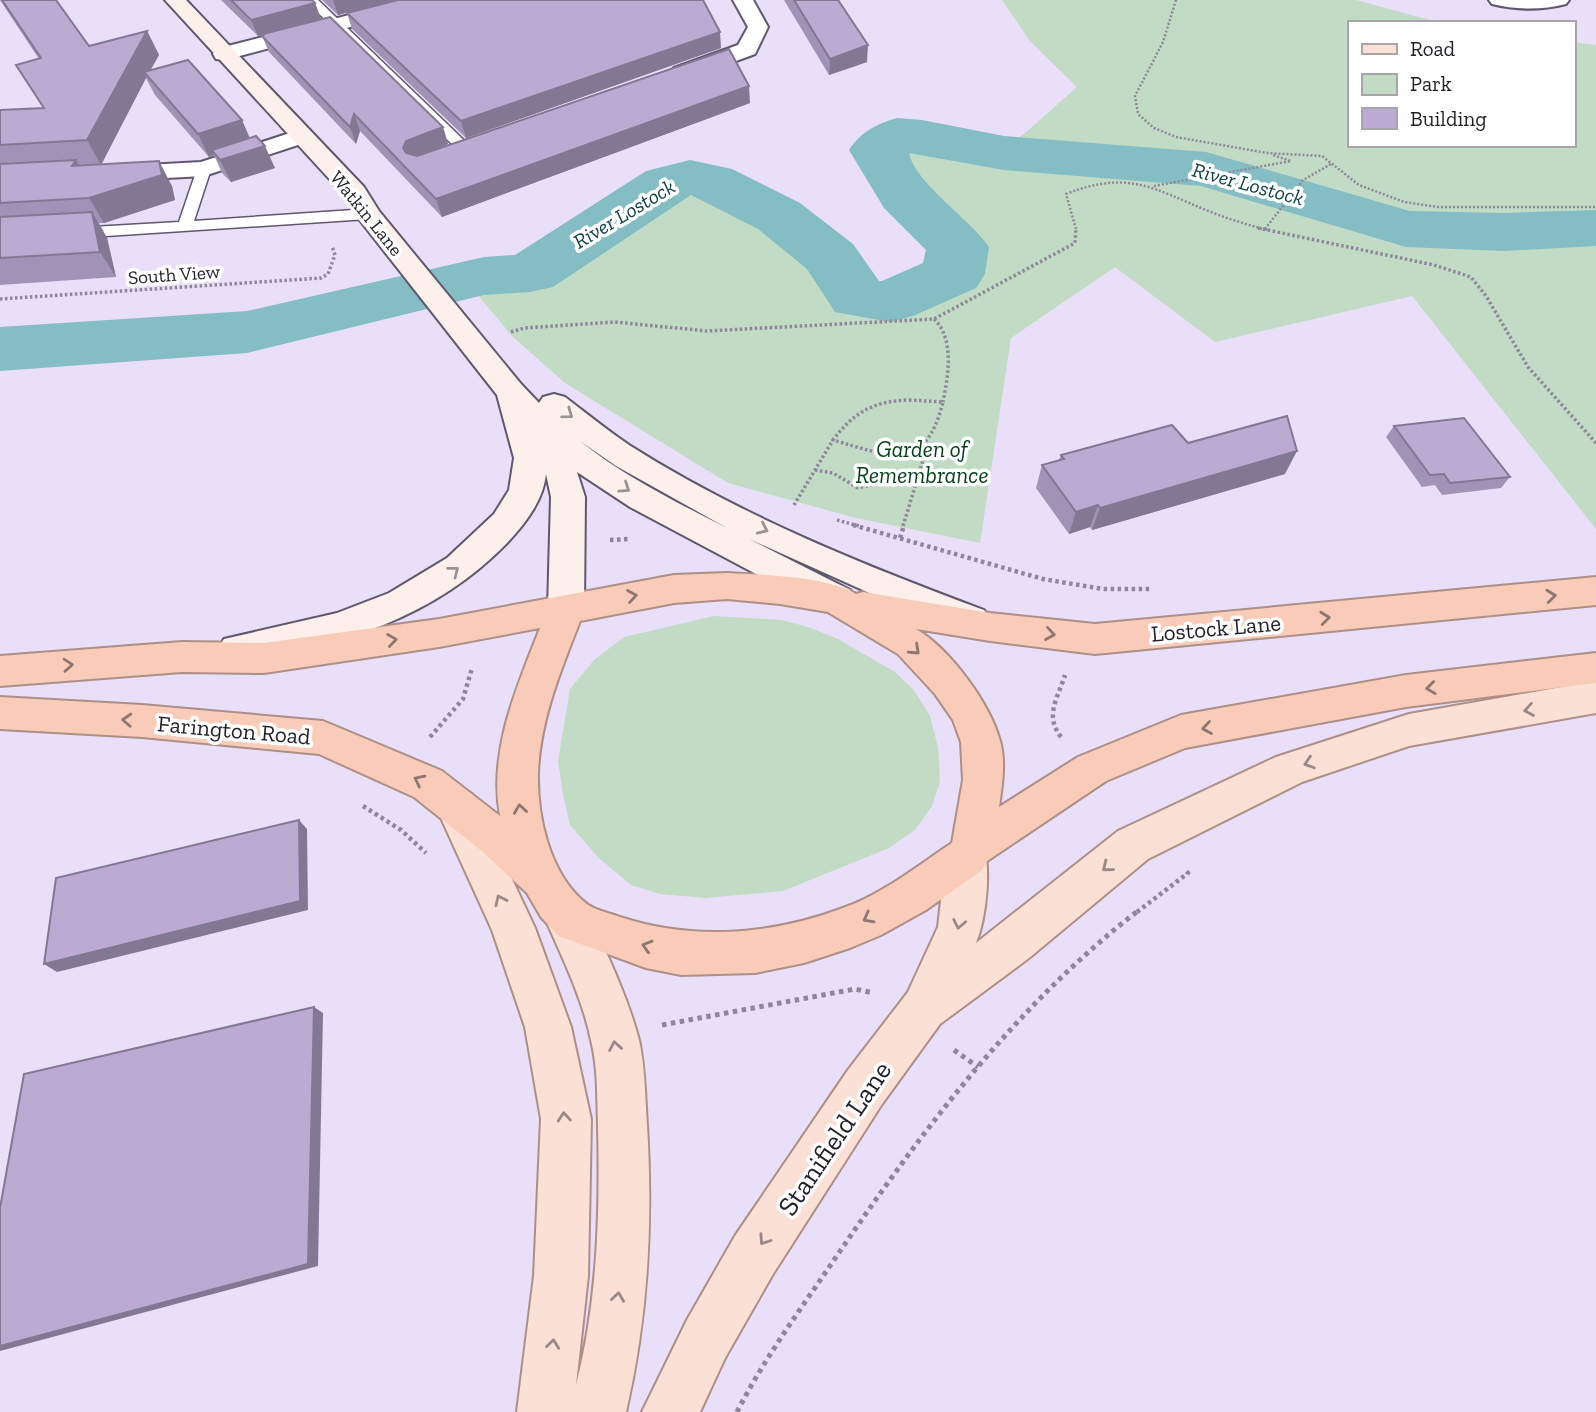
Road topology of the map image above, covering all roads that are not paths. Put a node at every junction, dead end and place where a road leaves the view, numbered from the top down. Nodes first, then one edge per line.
1 (175, 0) edge
2 (311, 0) edge
3 (431, 0) edge
4 (743, 0) edge
5 (1499, 0) edge
6 (1559, 0) edge
7 (338, 23) junction
8 (224, 54) junction
9 (656, 82) edge
10 (302, 136) junction
11 (491, 141) edge
12 (455, 154) joint
13 (204, 169) junction
14 (82, 176) edge
15 (361, 203) junction
16 (185, 226) junction
17 (60, 233) edge
18 (468, 338) junction
19 (510, 391) junction
20 (551, 433) junction
21 (1596, 591) edge
22 (837, 600) junction
23 (566, 609) junction
24 (990, 627) junction
25 (182, 657) junction
26 (1596, 668) edge
27 (0, 671) edge
28 (1596, 697) edge
29 (0, 713) edge
30 (457, 807) junction
31 (970, 852) junction
32 (556, 901) junction
33 (920, 1016) junction
34 (545, 1412) edge
35 (597, 1412) edge
36 (670, 1412) edge

1 - 8 main road, Watkin Lane
2 - 7 lane
3 - 7 street
4 - 9 street
5 - 6 street
7 - 8 street
7 - 12 lane
8 - 10 main road, Watkin Lane
10 - 13 street
10 - 15 main road, Watkin Lane
11 - 12 street
13 - 14 street
13 - 16 lane
15 - 16 lane
15 - 18 main road, Watkin Lane
16 - 17 lane
18 - 19 main road, Watkin Lane
18 -> 24 main road
19 - 20 main road, Watkin Lane
25 -> 19 main road
20 -> 22 main road, Watkin Lane
20 - 23 main road, Watkin Lane
24 -> 21 highway, Lostock Lane
23 -> 22 highway, Lostock Lane
22 - 24 highway, Lostock Lane
22 -> 31 highway
25 -> 23 highway
32 -> 23 highway
27 -> 25 highway
26 -> 31 highway
28 -> 33 main road
30 -> 29 highway, Farington Road
30 - 32 highway, Farington Road
34 -> 30 main road
31 -> 32 highway, Farington Road
31 -> 33 main road, Stanifield Lane
35 -> 32 main road
33 -> 36 main road, Stanifield Lane

